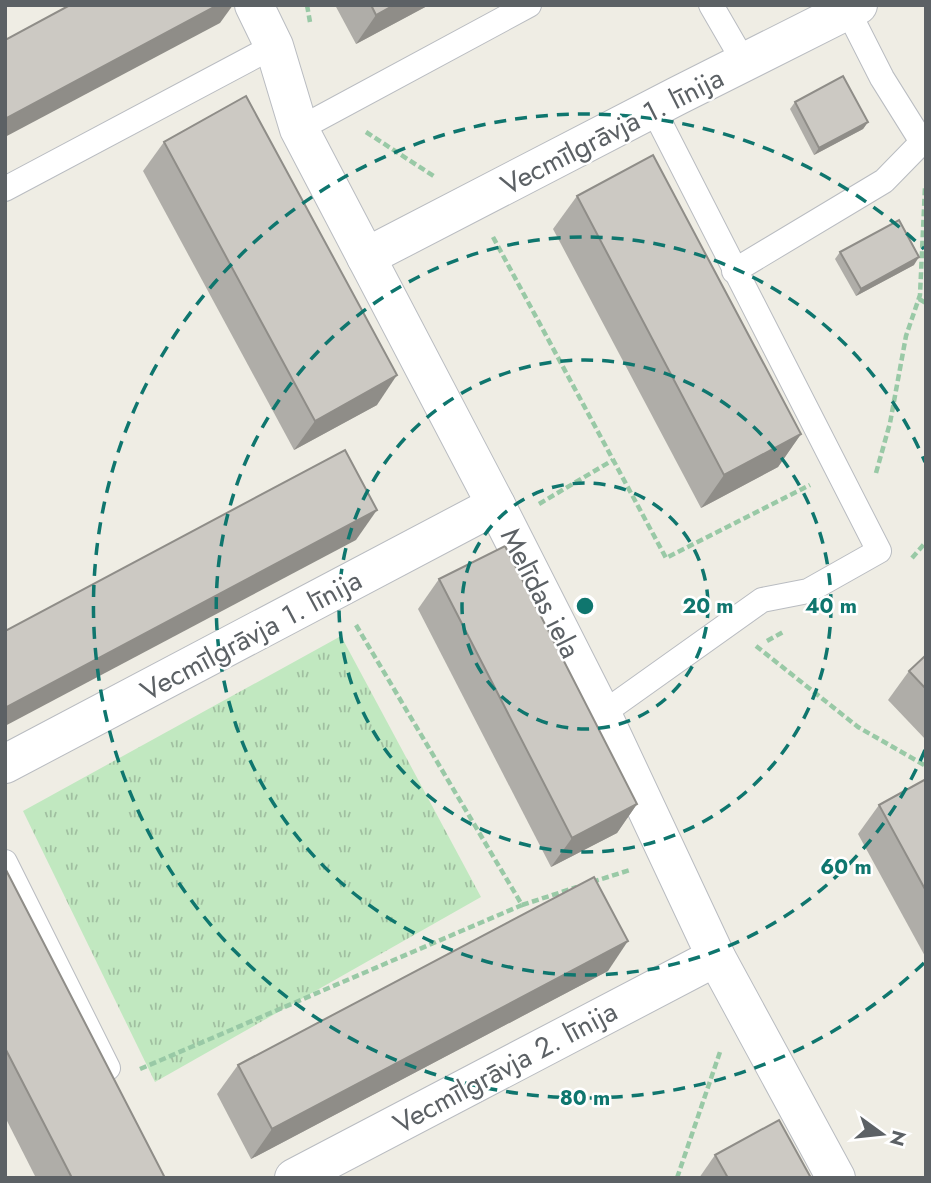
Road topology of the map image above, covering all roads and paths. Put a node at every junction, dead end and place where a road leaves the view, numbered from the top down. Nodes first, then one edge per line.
1 (254, 5) edge
2 (529, 5) edge
3 (711, 5) edge
4 (853, 8) edge
5 (274, 46) junction
6 (744, 62) junction
7 (653, 109) junction
8 (299, 129) junction
9 (924, 142) edge
10 (5, 189) edge
11 (474, 202) junction
12 (366, 257) junction
13 (734, 271) junction
14 (919, 299) junction
15 (926, 303) edge
16 (613, 460) junction
17 (836, 471) junction
18 (853, 498) junction
19 (500, 514) junction
20 (336, 591) junction
21 (728, 624) junction
22 (602, 714) junction
23 (5, 764) edge
24 (926, 766) edge
25 (669, 857) junction
26 (5, 862) edge
27 (523, 905) junction
28 (716, 957) junction
29 (739, 999) junction
30 (117, 1086) joint
31 (294, 1178) edge
32 (677, 1178) edge
33 (836, 1178) edge

1 - 5 street, Melīdas iela
2 - 8 lane
3 - 6 lane
4 - 6 street, Vecmīlgrāvja 1. līnija
4 - 9 lane
5 - 8 street, Melīdas iela
5 - 10 lane
6 - 7 street, Vecmīlgrāvja 1. līnija
7 - 11 street, Vecmīlgrāvja 1. līnija
7 - 13 lane
8 - 12 street, Melīdas iela
9 - 13 lane
9 - 14 path
11 - 12 street, Vecmīlgrāvja 1. līnija
11 - 16 path
12 - 19 street, Melīdas iela
13 - 17 lane
14 - 15 path
14 - 18 path
16 - 17 path
16 - 19 path
17 - 18 lane
18 - 21 lane
19 - 20 street, Vecmīlgrāvja 1. līnija
19 - 22 street, Melīdas iela
20 - 23 street, Vecmīlgrāvja 1. līnija
20 - 27 path
21 - 22 lane
21 - 24 path
22 - 25 street, Melīdas iela
25 - 27 path
25 - 28 street, Melīdas iela
26 - 30 lane
27 - 30 path
28 - 29 street, Melīdas iela
28 - 31 street, Vecmīlgrāvja 2. līnija
29 - 32 path
29 - 33 street, Melīdas iela

